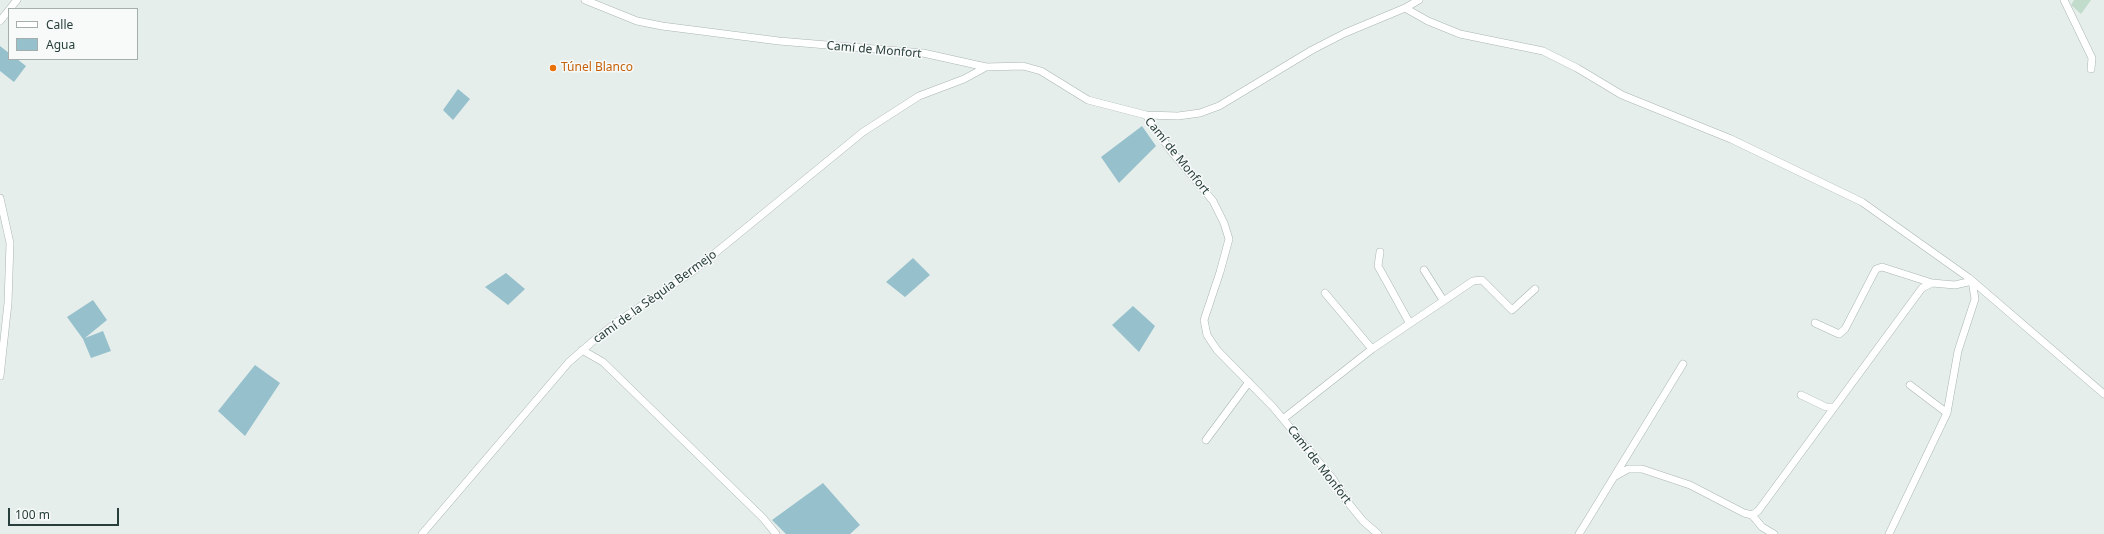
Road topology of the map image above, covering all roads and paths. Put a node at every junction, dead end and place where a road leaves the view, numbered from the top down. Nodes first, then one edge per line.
1 (17, 0) edge
2 (585, 0) edge
3 (1419, 0) edge
4 (2064, 0) edge
5 (1411, 2) edge
6 (11, 8) edge
7 (1405, 8) junction
8 (8, 11) edge
9 (0, 21) edge
10 (986, 67) junction
11 (2091, 69) dead end
12 (1146, 115) junction
13 (0, 198) edge
14 (1380, 252) dead end
15 (1424, 270) dead end
16 (1972, 281) junction
17 (1932, 282) junction
18 (1535, 289) dead end
19 (1325, 293) dead end
20 (1443, 300) junction
21 (1409, 322) junction
22 (1815, 323) dead end
23 (1372, 349) junction
24 (582, 350) junction
25 (1683, 364) dead end
26 (0, 376) edge
27 (1249, 382) junction
28 (1910, 385) dead end
29 (2104, 394) edge
30 (1801, 395) dead end
31 (1834, 407) junction
32 (1947, 414) junction
33 (1283, 419) junction
34 (1206, 440) dead end
35 (1614, 477) junction
36 (1752, 515) junction
37 (422, 534) edge
38 (776, 534) edge
39 (1378, 534) edge
40 (1579, 534) edge
41 (1774, 534) edge
42 (1889, 534) edge

1 - 6 street
2 - 10 street, Camí de Monfort
3 - 5 street
4 - 11 street
5 - 7 street
7 - 12 street
7 - 16 street
8 - 9 street
10 - 12 street, Camí de Monfort
10 - 24 street, camí de la Sèquia Bermejo
12 - 27 street, Camí de Monfort
13 - 26 street
14 - 21 street
15 - 20 street
16 - 17 street
16 - 29 street
16 - 32 street
17 - 22 street
17 - 31 street
18 - 20 street
19 - 23 street
20 - 21 street
21 - 23 street
23 - 33 street
24 - 37 street, camí de la Sèquia Bermejo
24 - 38 street
25 - 35 street
27 - 33 street, Camí de Monfort
27 - 34 street
28 - 32 street
30 - 31 street
31 - 36 street
32 - 42 street
33 - 39 street, Camí de Monfort
35 - 36 street
35 - 40 street
36 - 41 street

